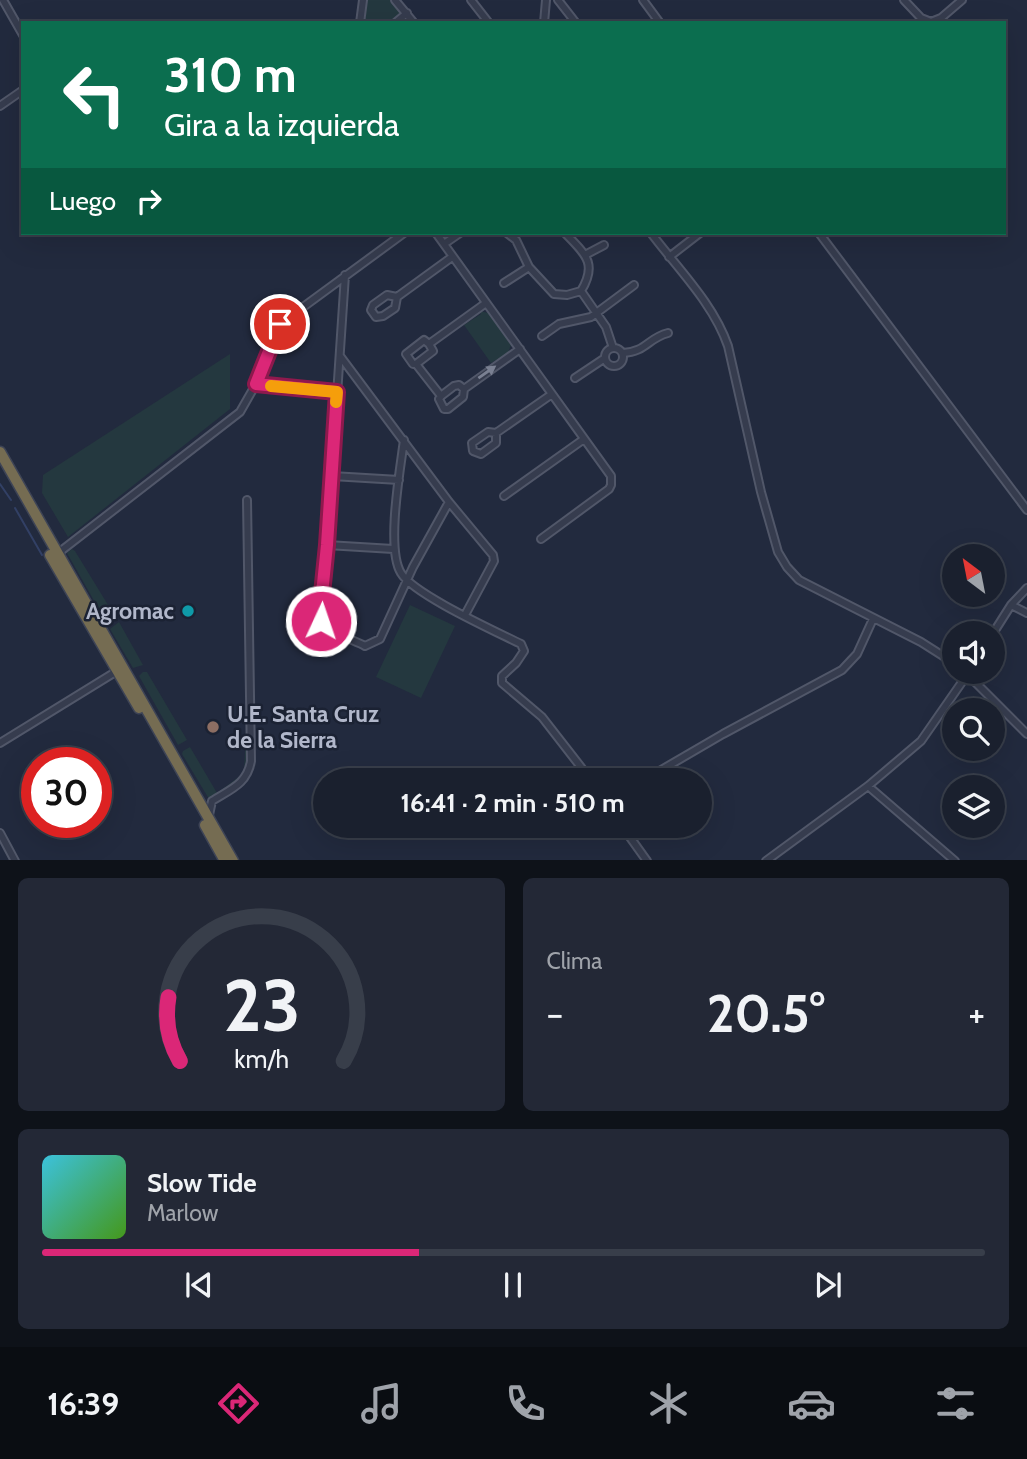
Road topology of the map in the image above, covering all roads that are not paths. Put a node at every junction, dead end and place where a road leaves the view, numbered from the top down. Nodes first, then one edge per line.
1 (3, 0) edge
2 (363, 0) edge
3 (395, 0) edge
4 (471, 0) edge
5 (546, 0) edge
6 (558, 0) edge
7 (643, 0) edge
8 (904, 0) edge
9 (962, 0) edge
10 (407, 13) junction
11 (360, 21) edge
12 (397, 21) edge
13 (413, 21) edge
14 (487, 21) edge
15 (544, 21) edge
16 (574, 21) edge
17 (659, 21) edge
18 (928, 21) edge
19 (934, 21) edge
20 (21, 32) edge
21 (21, 91) edge
22 (0, 106) edge
23 (401, 235) edge
24 (510, 235) edge
25 (567, 235) edge
26 (652, 235) edge
27 (697, 235) edge
28 (821, 235) edge
29 (440, 238) edge
30 (604, 245) dead end
31 (586, 255) junction
32 (452, 257) junction
33 (669, 257) junction
34 (529, 267) junction
35 (345, 275) junction
36 (504, 283) dead end
37 (634, 285) dead end
38 (581, 291) junction
39 (397, 297) dead end
40 (486, 303) junction
41 (597, 312) junction
42 (668, 333) dead end
43 (542, 336) dead end
44 (429, 344) junction
45 (613, 348) junction
46 (520, 349) junction
47 (623, 353) junction
48 (340, 356) junction
49 (605, 358) junction
50 (416, 363) junction
51 (575, 378) dead end
52 (256, 384) junction
53 (464, 388) junction
54 (337, 392) junction
55 (552, 394) junction
56 (441, 396) junction
57 (496, 433) dead end
58 (584, 439) junction
59 (404, 440) junction
60 (0, 452) edge
61 (0, 466) edge
62 (332, 476) junction
63 (400, 480) junction
64 (504, 496) dead end
65 (247, 500) dead end
66 (449, 502) junction
67 (1027, 510) edge
68 (541, 539) dead end
69 (327, 545) junction
70 (393, 549) junction
71 (57, 554) junction
72 (407, 581) junction
73 (1027, 588) edge
74 (1011, 605) junction
75 (1027, 613) edge
76 (465, 615) junction
77 (873, 619) junction
78 (1001, 621) edge
79 (942, 655) edge
80 (117, 671) junction
81 (960, 684) edge
82 (978, 684) edge
83 (1027, 734) edge
84 (0, 743) edge
85 (582, 768) edge
86 (665, 768) edge
87 (868, 786) junction
88 (193, 791) junction
89 (212, 801) junction
90 (210, 820) junction
91 (1, 837) edge
92 (631, 838) edge
93 (15, 860) edge
94 (225, 860) edge
95 (233, 860) edge
96 (648, 860) edge
97 (766, 860) edge
98 (955, 860) edge

1 - 20 street
2 - 11 street
3 - 10 street
4 - 14 street
5 - 15 street
6 - 16 street
7 - 17 street
8 - 18 street
9 - 19 street
10 - 12 street
10 - 13 street
21 - 22 street
23 - 35 street
24 - 34 street
25 - 31 street
26 - 33 street
27 - 33 street
28 - 67 street
29 - 32 street
30 - 31 street
31 - 38 street
32 - 39 street
32 - 40 street
33 - 77 street
34 - 36 street
34 - 38 street
35 - 48 street
35 - 52 street
37 - 41 street
38 - 41 street
40 - 44 street
40 - 46 street
41 - 43 street
41 - 45 street
42 - 47 street
44 - 50 street
44 - 50 street
45 - 47 street
45 - 49 street
53 -> 46 street
46 - 55 street
47 - 49 street
48 - 54 street
48 - 59 street
49 - 51 street
50 - 56 street
52 - 54 street
52 - 71 street
53 - 56 street
53 - 56 street
54 - 62 street
55 - 57 street
55 - 58 street
58 - 64 street
58 - 68 street
59 - 63 street
59 - 66 street
60 - 71 highway
61 - 80 highway
62 - 63 street
62 - 69 street
63 - 70 street
65 - 89 street
66 - 72 street
66 - 76 street
69 - 70 street
69 - 72 street
70 - 72 street
71 - 88 highway
72 - 76 street
73 - 74 street
74 - 75 street
74 - 78 street
76 - 85 street
77 - 79 street
77 - 86 street
80 - 84 street
80 - 94 highway
81 - 87 street
82 - 83 street
87 - 97 street
87 - 98 street
88 - 89 street
88 - 90 highway
89 - 90 street
90 - 95 highway
91 - 93 street
92 - 96 street

